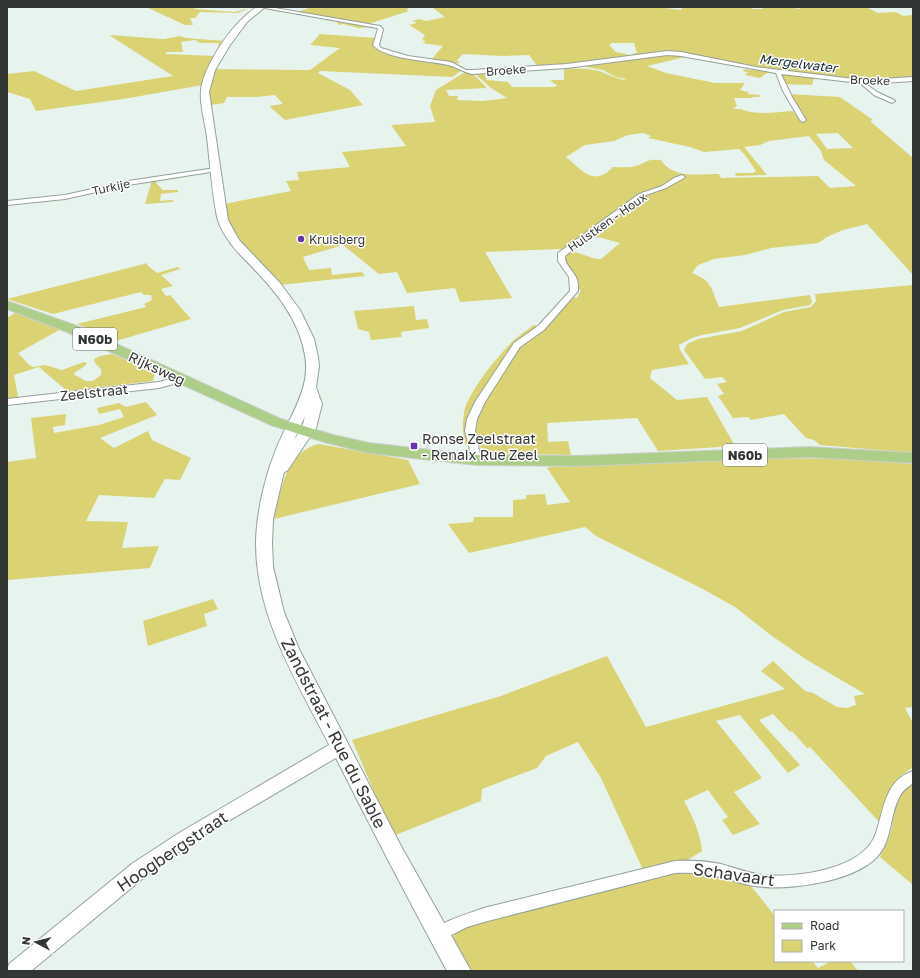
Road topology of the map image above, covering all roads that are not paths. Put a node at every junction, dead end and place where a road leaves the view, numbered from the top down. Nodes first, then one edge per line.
1 (261, 7) edge
2 (778, 72) junction
3 (913, 78) edge
4 (862, 82) junction
5 (892, 101) dead end
6 (804, 120) dead end
7 (215, 170) junction
8 (682, 177) dead end
9 (7, 203) edge
10 (7, 305) edge
11 (181, 379) junction
12 (310, 385) junction
13 (7, 402) edge
14 (292, 427) junction
15 (307, 432) junction
16 (913, 458) edge
17 (476, 460) junction
18 (274, 481) junction
19 (340, 747) junction
20 (913, 776) edge
21 (438, 935) junction
22 (16, 971) edge
23 (459, 971) edge

1 - 2 street, Broeke
1 - 7 main road
2 - 4 street, Broeke
2 - 6 street
3 - 4 street, Broeke
4 - 5 street
7 - 9 street, Turkije
7 - 12 main road
8 - 17 street, Hulstken - Houx
10 - 11 main road, Rijksweg / N60b
11 - 13 street, Zeelstraat
11 - 14 main road, Rijksweg / N60b
12 - 14 main road, Zandstraat - Rue du Sable
12 - 15 main road, Zandstraat - Rue du Sable
14 - 15 main road, Rijksweg / N60b
14 - 18 main road, Zandstraat - Rue du Sable
15 - 17 main road, N60b
15 - 18 main road, Zandstraat - Rue du Sable
16 - 17 main road, N60b
18 - 19 main road, Zandstraat - Rue du Sable
19 - 21 main road, Zandstraat - Rue du Sable
19 - 22 street, Hoogbergstraat
20 - 21 street, Schavaart
21 - 23 main road, Zandstraat - Rue du Sable

